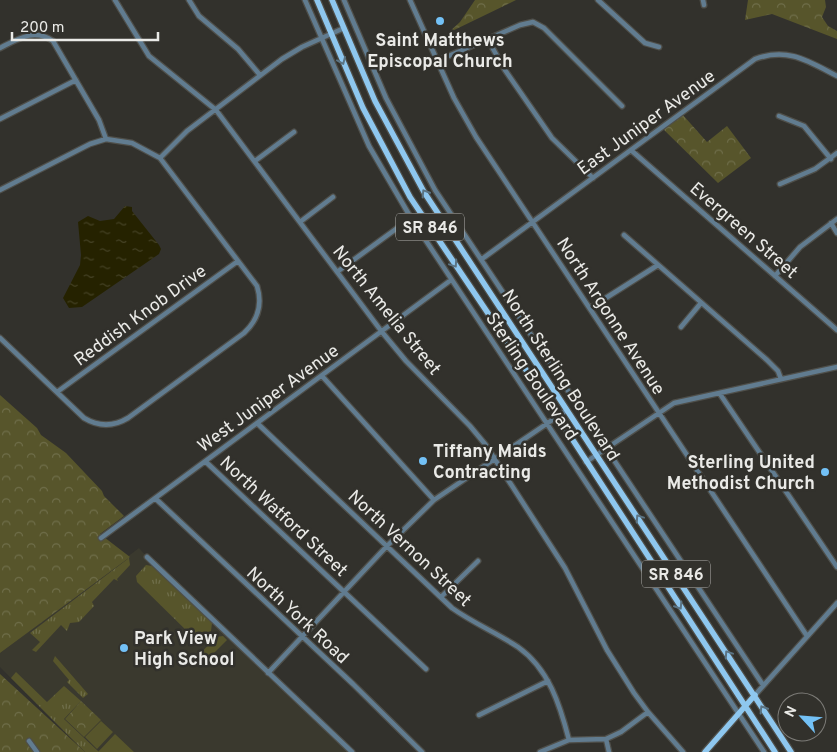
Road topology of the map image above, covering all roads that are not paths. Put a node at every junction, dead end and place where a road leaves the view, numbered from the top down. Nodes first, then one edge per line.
1 (115, 0) edge
2 (189, 0) edge
3 (305, 0) edge
4 (317, 0) edge
5 (332, 0) edge
6 (344, 0) edge
7 (410, 0) edge
8 (598, 0) edge
9 (344, 28) junction
10 (331, 34) junction
11 (321, 38) junction
12 (488, 40) junction
13 (658, 47) dead end
14 (0, 48) edge
15 (437, 61) junction
16 (260, 75) junction
17 (837, 76) edge
18 (76, 80) junction
19 (622, 106) dead end
20 (216, 110) junction
21 (779, 116) dead end
22 (0, 119) edge
23 (294, 132) dead end
24 (106, 139) junction
25 (632, 151) junction
26 (837, 153) edge
27 (160, 158) junction
28 (831, 159) junction
29 (255, 161) junction
30 (593, 178) junction
31 (780, 184) dead end
32 (0, 190) edge
33 (333, 197) dead end
34 (411, 218) junction
35 (837, 219) edge
36 (300, 222) junction
37 (532, 223) junction
38 (831, 223) junction
39 (837, 232) edge
40 (624, 235) dead end
41 (482, 259) junction
42 (238, 261) junction
43 (658, 265) junction
44 (337, 272) junction
45 (775, 276) junction
46 (451, 280) junction
47 (701, 303) junction
48 (590, 308) junction
49 (681, 327) dead end
50 (837, 330) edge
51 (382, 332) junction
52 (0, 338) edge
53 (837, 367) edge
54 (322, 376) junction
55 (782, 379) junction
56 (57, 392) junction
57 (720, 394) junction
58 (567, 410) junction
59 (658, 414) junction
60 (557, 417) junction
61 (547, 423) junction
62 (257, 424) junction
63 (606, 447) junction
64 (595, 455) junction
65 (495, 458) junction
66 (206, 462) junction
67 (586, 462) junction
68 (156, 499) junction
69 (434, 500) junction
70 (101, 538) dead end
71 (387, 546) junction
72 (147, 557) dead end
73 (478, 561) dead end
74 (837, 567) edge
75 (344, 591) junction
76 (441, 597) junction
77 (837, 603) edge
78 (807, 636) junction
79 (301, 637) junction
80 (426, 669) dead end
81 (268, 672) junction
82 (548, 681) junction
83 (764, 685) junction
84 (755, 695) junction
85 (745, 706) junction
86 (648, 712) junction
87 (479, 714) dead end
88 (738, 716) junction
89 (606, 739) junction
90 (569, 740) junction
91 (29, 741) dead end
92 (37, 752) edge
93 (352, 752) edge
94 (422, 752) edge
95 (540, 752) edge
96 (609, 752) edge
97 (683, 752) edge
98 (705, 752) edge
99 (764, 752) edge
100 (775, 752) edge
101 (791, 752) edge

1 - 20 street, North Amelia Street
2 - 16 street
3 - 11 street, Sterling Boulevard
4 - 10 main road, North Sterling Boulevard / SR 846
5 - 9 main road, North Sterling Boulevard / SR 846
6 - 41 street, Sterling Boulevard
7 - 15 street, North Argonne Avenue
8 - 13 street
9 - 10 street
58 -> 9 main road, North Sterling Boulevard / SR 846
10 - 11 street
10 -> 60 main road, North Sterling Boulevard / SR 846
11 - 16 street
11 - 34 street, Sterling Boulevard
12 - 15 street
12 - 19 street
12 - 30 street
14 - 18 street
15 - 37 street, North Argonne Avenue
16 - 20 street
17 - 25 street, East Juniper Avenue
18 - 22 street
18 - 24 street
20 - 27 street
20 - 29 street, North Amelia Street
21 - 28 street
23 - 29 street
24 - 27 street
24 - 32 street
25 - 30 street, East Juniper Avenue
25 - 45 street, Evergreen Street
26 - 28 street
27 - 42 street
28 - 31 street
29 - 36 street, North Amelia Street
30 - 37 street, East Juniper Avenue
33 - 36 street
34 - 44 street
34 - 46 street, Sterling Boulevard
35 - 38 street
36 - 44 street, North Amelia Street
37 - 41 street, East Juniper Avenue
37 - 48 street, North Argonne Avenue
38 - 39 street
38 - 45 street
40 - 43 street
41 - 63 street, Sterling Boulevard
42 - 56 street, Reddish Knob Drive
42 - 56 street
43 - 47 street
43 - 48 street
44 - 51 street, North Amelia Street
45 - 50 street, Evergreen Street
46 - 51 street, West Juniper Avenue
46 - 61 street, Sterling Boulevard
47 - 49 street
47 - 55 street
48 - 59 street, North Argonne Avenue
51 - 54 street, West Juniper Avenue
51 - 65 street, North Amelia Street
52 - 56 street
53 - 55 street
54 - 62 street, West Juniper Avenue
54 - 69 street
55 - 57 street
57 - 59 street
57 - 74 street
58 - 60 street
58 - 64 main road, North Sterling Boulevard / SR 846
59 - 63 street
59 - 78 street, North Argonne Avenue
60 - 61 street
60 - 67 main road, North Sterling Boulevard / SR 846
61 - 65 street
61 - 88 street, Sterling Boulevard
62 - 66 street, West Juniper Avenue
62 - 71 street, North Vernon Street
63 - 64 street
63 - 83 street, Sterling Boulevard
64 - 67 street
84 -> 64 main road, North Sterling Boulevard / SR 846
65 - 69 street
65 - 86 street, North Amelia Street
66 - 68 street, West Juniper Avenue
66 - 75 street, North Watford Street
67 -> 85 main road, North Sterling Boulevard / SR 846
68 - 70 street, West Juniper Avenue
68 - 79 street, North York Road
69 - 71 street
71 - 75 street
71 - 76 street, North Vernon Street
72 - 81 street
73 - 76 street
75 - 79 street
75 - 80 street, North Watford Street
76 - 82 street, North Vernon Street
77 - 78 street
78 - 83 street
79 - 81 street
79 - 94 street, North York Road
81 - 93 street
82 - 87 street
82 - 90 street, North Vernon Street
83 - 84 street
84 - 85 main road
101 -> 84 main road, North Sterling Boulevard / SR 846
85 - 88 main road
85 - 100 main road, North Sterling Boulevard / SR 846
86 - 89 street
86 - 97 street, North Amelia Street
88 - 98 main road
88 - 99 street, Sterling Boulevard
89 - 90 street
89 - 96 street
90 - 95 street
91 - 92 street

